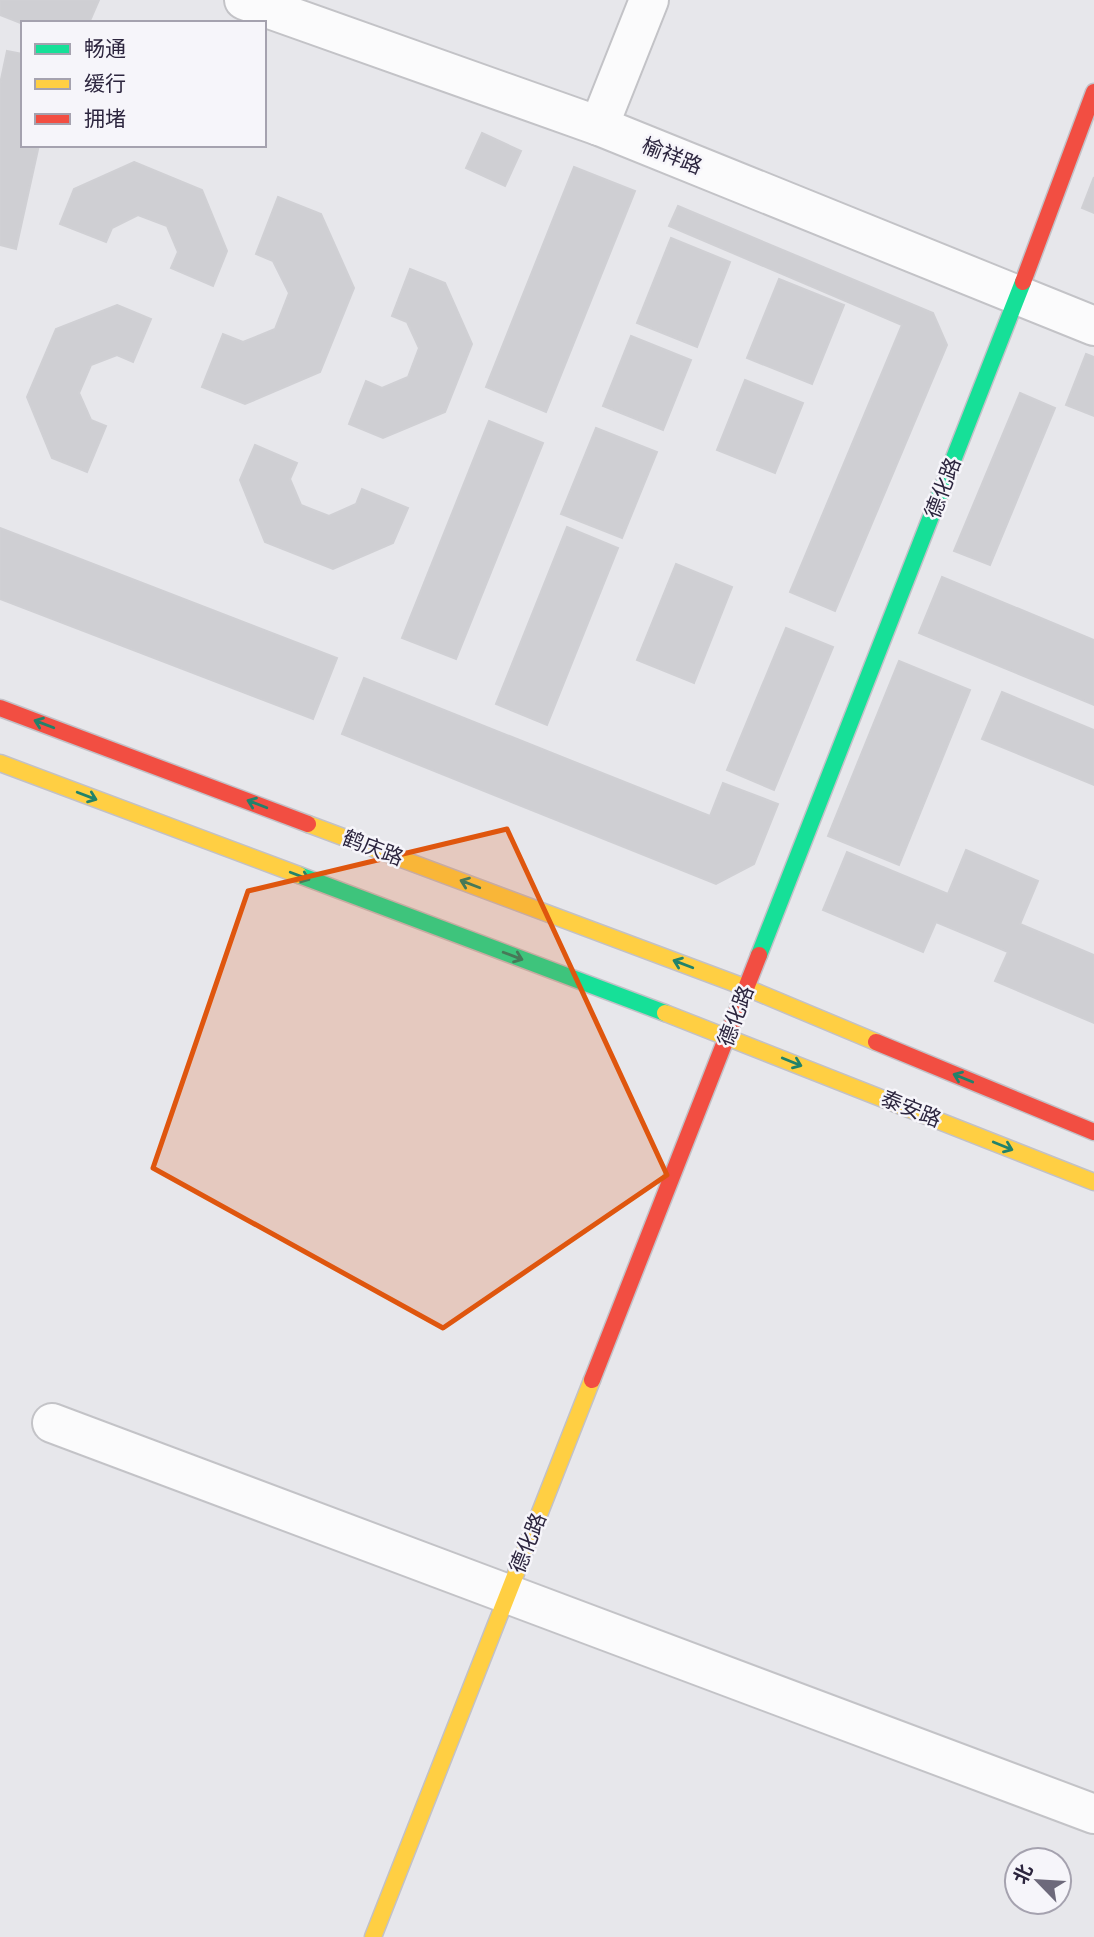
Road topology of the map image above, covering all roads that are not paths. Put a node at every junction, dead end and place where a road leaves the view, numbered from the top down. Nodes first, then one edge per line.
1 (244, 0) edge
2 (649, 0) edge
3 (1094, 92) edge
4 (599, 126) junction
5 (1018, 296) junction
6 (1094, 326) edge
7 (0, 708) edge
8 (0, 763) edge
9 (747, 988) junction
10 (728, 1037) junction
11 (1094, 1132) edge
12 (1094, 1182) edge
13 (52, 1423) dead end
14 (509, 1592) junction
15 (1094, 1814) edge
16 (373, 1937) edge

1 - 4 street, 榆祥路
2 - 4 street
3 - 5 main road, 德化路
4 - 5 street, 榆祥路
5 - 6 street, 榆祥路
5 - 9 main road, 德化路
9 -> 7 main road, 鹤庆路
8 -> 10 main road
9 - 10 main road, 德化路
11 -> 9 main road
10 -> 12 main road, 泰安路
10 - 14 main road, 德化路
13 - 14 street
14 - 15 street
14 - 16 main road, 德化路

